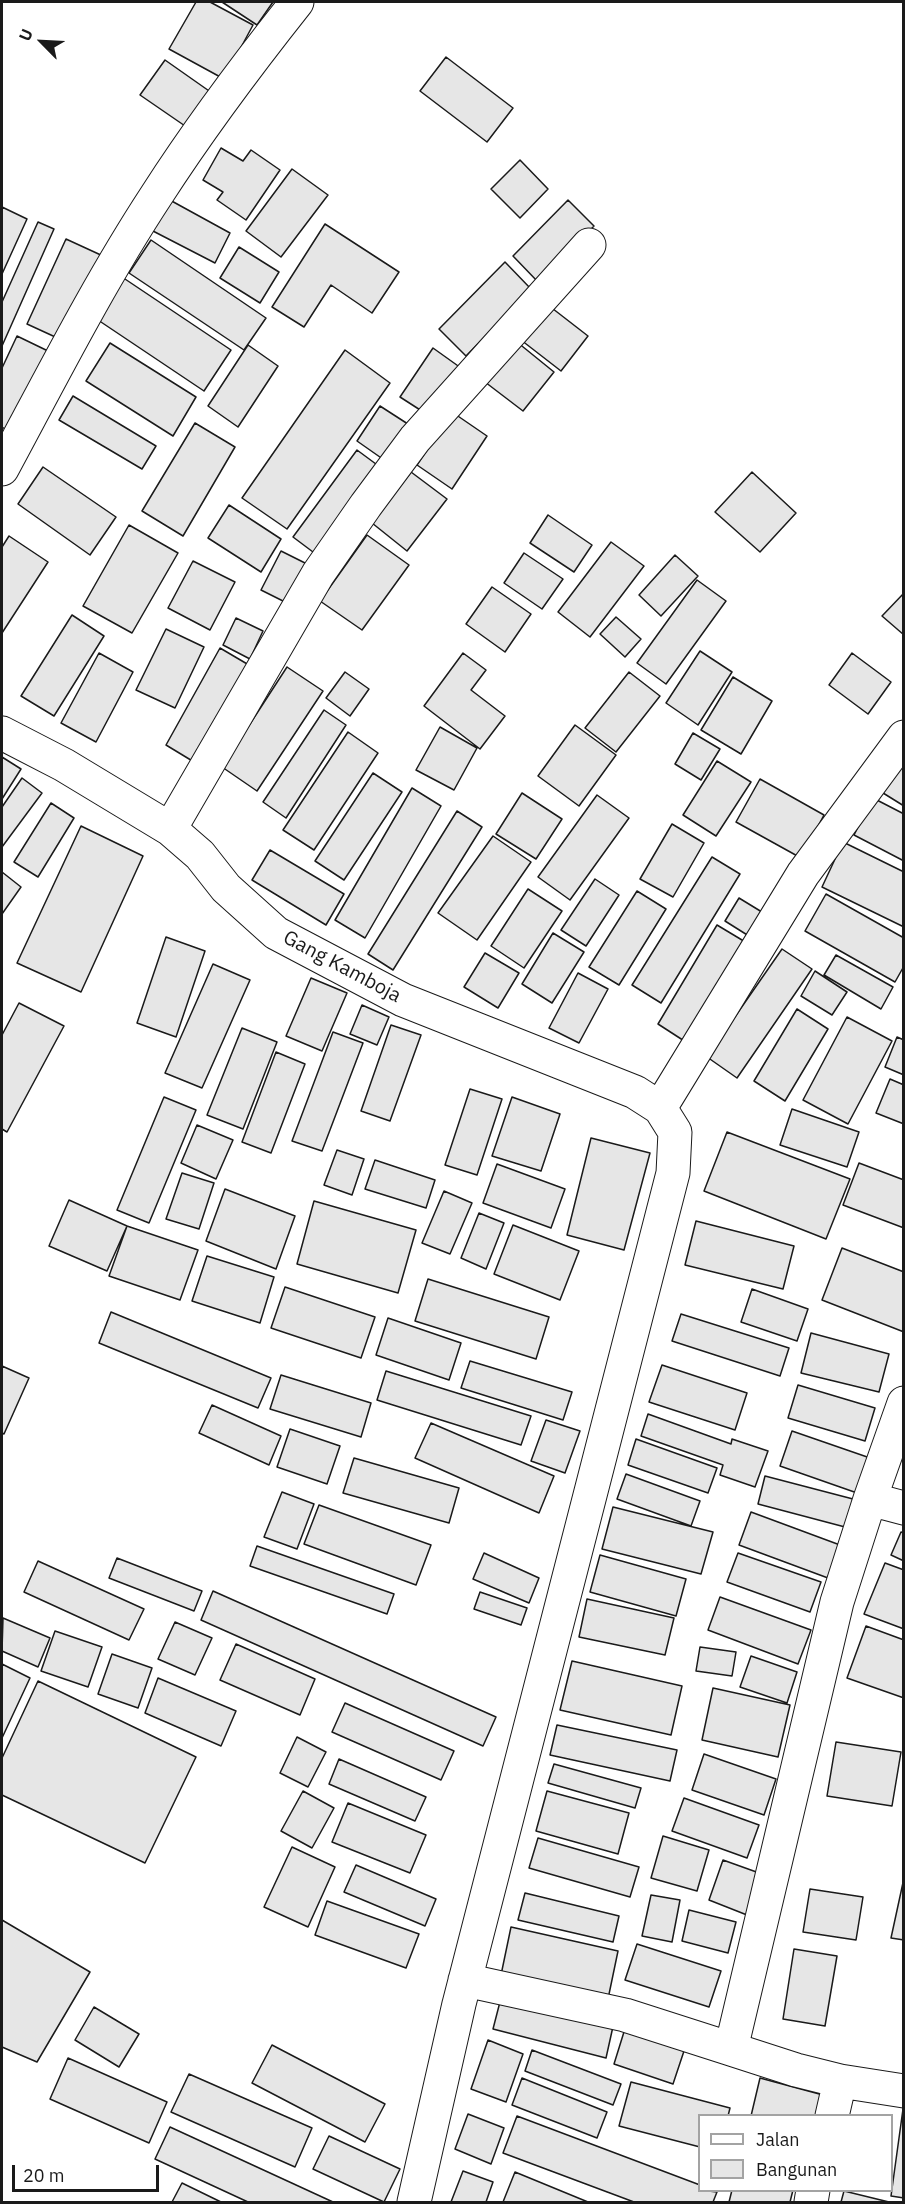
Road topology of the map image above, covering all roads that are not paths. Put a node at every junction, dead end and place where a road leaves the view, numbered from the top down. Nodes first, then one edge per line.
1 (297, 2) edge
2 (590, 245) dead end
3 (2, 469) edge
4 (2, 733) edge
5 (903, 737) edge
6 (170, 829) junction
7 (660, 1108) junction
8 (903, 1403) edge
9 (870, 1499) junction
10 (903, 1508) edge
11 (465, 1980) junction
12 (731, 2049) junction
13 (840, 2081) junction
14 (903, 2091) edge
15 (832, 2114) edge
16 (414, 2202) edge

1 - 3 street
2 - 6 street
4 - 6 street, Gang Kamboja
5 - 7 street
6 - 7 street, Gang Kamboja
7 - 11 street, Gang Kamboja
8 - 9 street
9 - 10 street
9 - 12 street
11 - 12 street
11 - 16 street, Gang Kamboja
12 - 13 street
13 - 14 street
13 - 15 street

